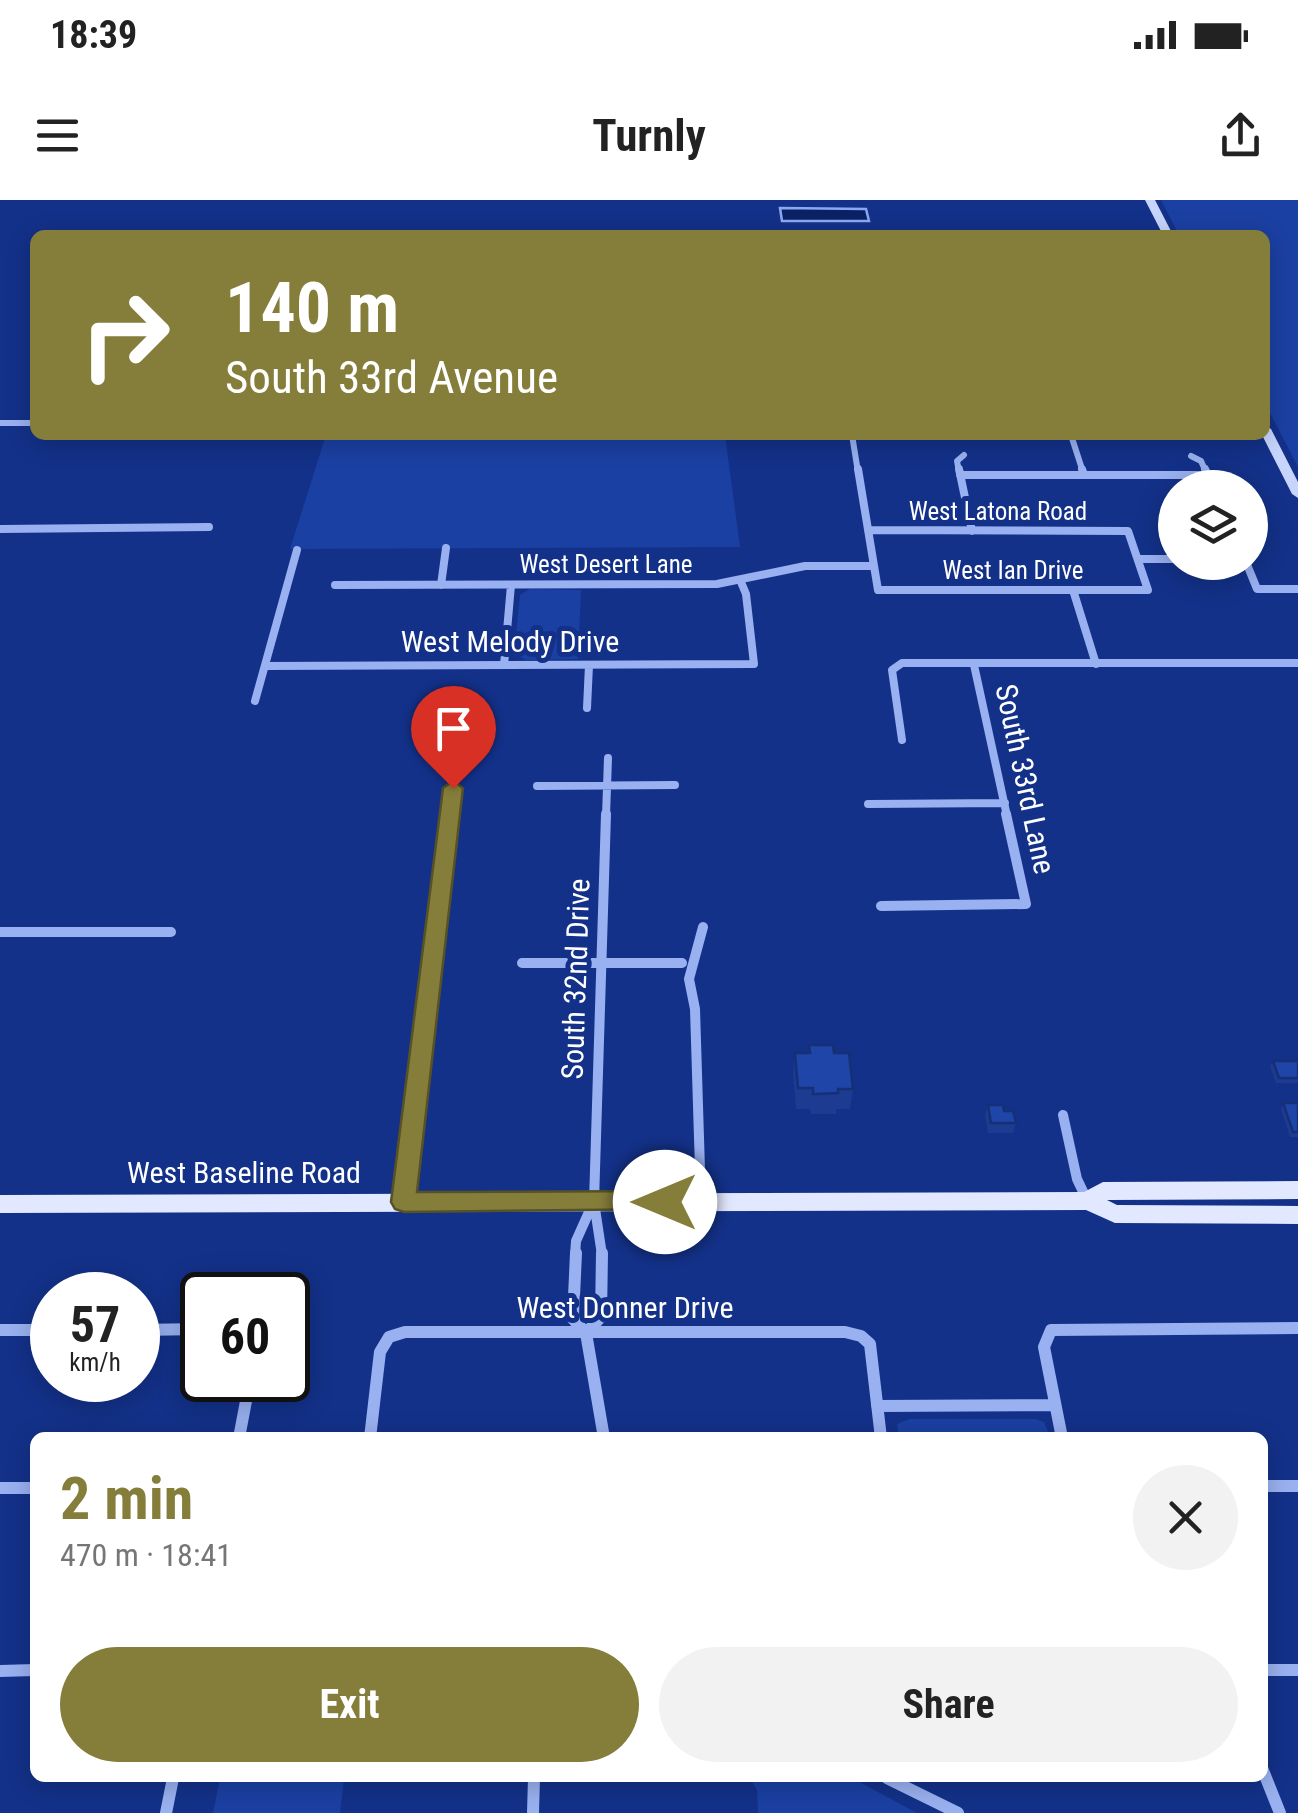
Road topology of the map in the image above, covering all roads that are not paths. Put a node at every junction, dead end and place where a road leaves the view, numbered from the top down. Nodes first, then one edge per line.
1 (1150, 200) edge
2 (1165, 230) edge
3 (0, 423) edge
4 (30, 423) edge
5 (1270, 439) edge
6 (853, 440) edge
7 (1072, 440) edge
8 (964, 455) dead end
9 (1192, 456) dead end
10 (1206, 470) edge
11 (960, 475) junction
12 (1084, 475) junction
13 (1158, 475) edge
14 (1298, 494) edge
15 (209, 528) dead end
16 (0, 529) edge
17 (868, 530) junction
18 (972, 530) junction
19 (446, 548) dead end
20 (297, 550) dead end
21 (1138, 559) junction
22 (1158, 559) edge
23 (874, 566) junction
24 (1254, 580) edge
25 (741, 582) junction
26 (335, 585) dead end
27 (441, 585) junction
28 (512, 585) junction
29 (1298, 588) edge
30 (1073, 590) junction
31 (1298, 663) edge
32 (1096, 664) junction
33 (504, 665) junction
34 (589, 665) junction
35 (974, 665) junction
36 (265, 666) junction
37 (256, 701) dead end
38 (587, 708) dead end
39 (902, 740) dead end
40 (608, 758) dead end
41 (675, 784) dead end
42 (607, 785) junction
43 (537, 786) dead end
44 (453, 788) dead end
45 (868, 804) dead end
46 (1005, 804) junction
47 (881, 906) dead end
48 (703, 927) dead end
49 (0, 932) edge
50 (171, 932) dead end
51 (602, 963) junction
52 (682, 963) dead end
53 (522, 964) dead end
54 (1063, 1114) dead end
55 (1292, 1190) edge
56 (1088, 1201) junction
57 (404, 1202) junction
58 (594, 1202) junction
59 (700, 1202) junction
60 (0, 1204) edge
61 (1161, 1215) junction
62 (1298, 1215) edge
63 (574, 1283) junction
64 (601, 1283) junction
65 (1298, 1328) edge
66 (0, 1330) edge
67 (30, 1330) edge
68 (586, 1334) junction
69 (246, 1402) edge
70 (1055, 1405) junction
71 (877, 1406) junction
72 (240, 1432) edge
73 (371, 1432) edge
74 (603, 1432) edge
75 (879, 1432) edge
76 (1061, 1432) edge
77 (1268, 1486) edge
78 (1298, 1486) edge
79 (0, 1488) edge
80 (30, 1488) edge
81 (0, 1670) edge
82 (30, 1670) edge
83 (1268, 1670) edge
84 (1298, 1670) edge
85 (172, 1782) edge
86 (534, 1782) edge
87 (895, 1782) edge
88 (1268, 1782) edge
89 (166, 1813) edge
90 (533, 1813) edge
91 (958, 1813) edge
92 (1280, 1813) edge

1 - 2 main road
3 - 4 street
5 - 14 main road
6 - 17 street
7 - 12 street
8 - 11 street
9 - 10 street
11 - 12 street
11 - 18 street
12 - 13 street
15 - 16 street
17 - 18 street, West Latona Road
17 - 23 street
18 - 21 street, West Latona Road
19 - 27 street
20 - 36 street
21 - 22 street
21 - 30 street, West Ian Drive
23 - 25 street, West Desert Lane
23 - 30 street, West Ian Drive
24 - 29 street
25 - 28 street, West Desert Lane
25 - 34 street, West Melody Drive
26 - 27 street, West Desert Lane
27 - 28 street, West Desert Lane
28 - 33 street
30 - 32 street
31 - 32 street
32 - 35 street
33 - 34 street, West Melody Drive
33 - 36 street, West Melody Drive
34 - 38 street
35 - 39 street
35 - 46 street, South 33rd Lane
36 - 37 street
40 - 42 street, South 32nd Drive
41 - 42 street
42 - 43 street
42 - 51 street, South 32nd Drive
44 - 57 street
45 - 46 street
46 - 47 street, South 33rd Lane
48 - 59 street
49 - 50 street
51 - 52 street
51 - 53 street
51 - 58 street, South 32nd Drive
54 - 56 street
55 - 56 main road, West Baseline Road
55 - 61 main road
56 - 59 main road, West Baseline Road
56 - 61 main road, West Baseline Road
57 - 58 main road, West Baseline Road
57 - 60 main road, West Baseline Road
58 - 59 main road, West Baseline Road
58 - 63 street
58 - 64 street
61 - 62 main road, West Baseline Road
63 - 64 street
63 - 68 street
64 - 68 street
65 - 70 street
66 - 67 street
68 - 71 street, West Donner Drive
68 - 73 street, West Donner Drive
68 - 74 street
69 - 72 street
70 - 71 street
70 - 76 street
71 - 75 street
77 - 78 street
79 - 80 street
81 - 82 street
83 - 84 street
85 - 89 street
86 - 90 street
87 - 91 street
88 - 92 street

